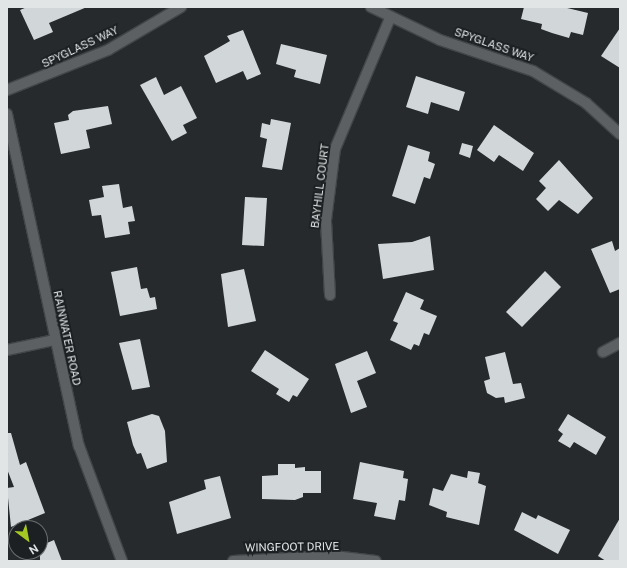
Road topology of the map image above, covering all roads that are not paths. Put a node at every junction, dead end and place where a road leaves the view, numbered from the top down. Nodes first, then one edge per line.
1 (180, 7) edge
2 (371, 7) edge
3 (390, 18) junction
4 (7, 90) edge
5 (7, 114) edge
6 (620, 134) edge
7 (330, 295) dead end
8 (55, 340) junction
9 (620, 343) edge
10 (7, 350) edge
11 (603, 352) dead end
12 (122, 561) edge
13 (233, 561) edge
14 (376, 561) edge

1 - 4 street, SPYGLASS WAY
2 - 3 street, SPYGLASS WAY
3 - 6 street, SPYGLASS WAY
3 - 7 street, BAYHILL COURT
5 - 8 street, RAINWATER ROAD
8 - 10 street
8 - 12 street, RAINWATER ROAD
9 - 11 street
13 - 14 street, WINGFOOT DRIVE

